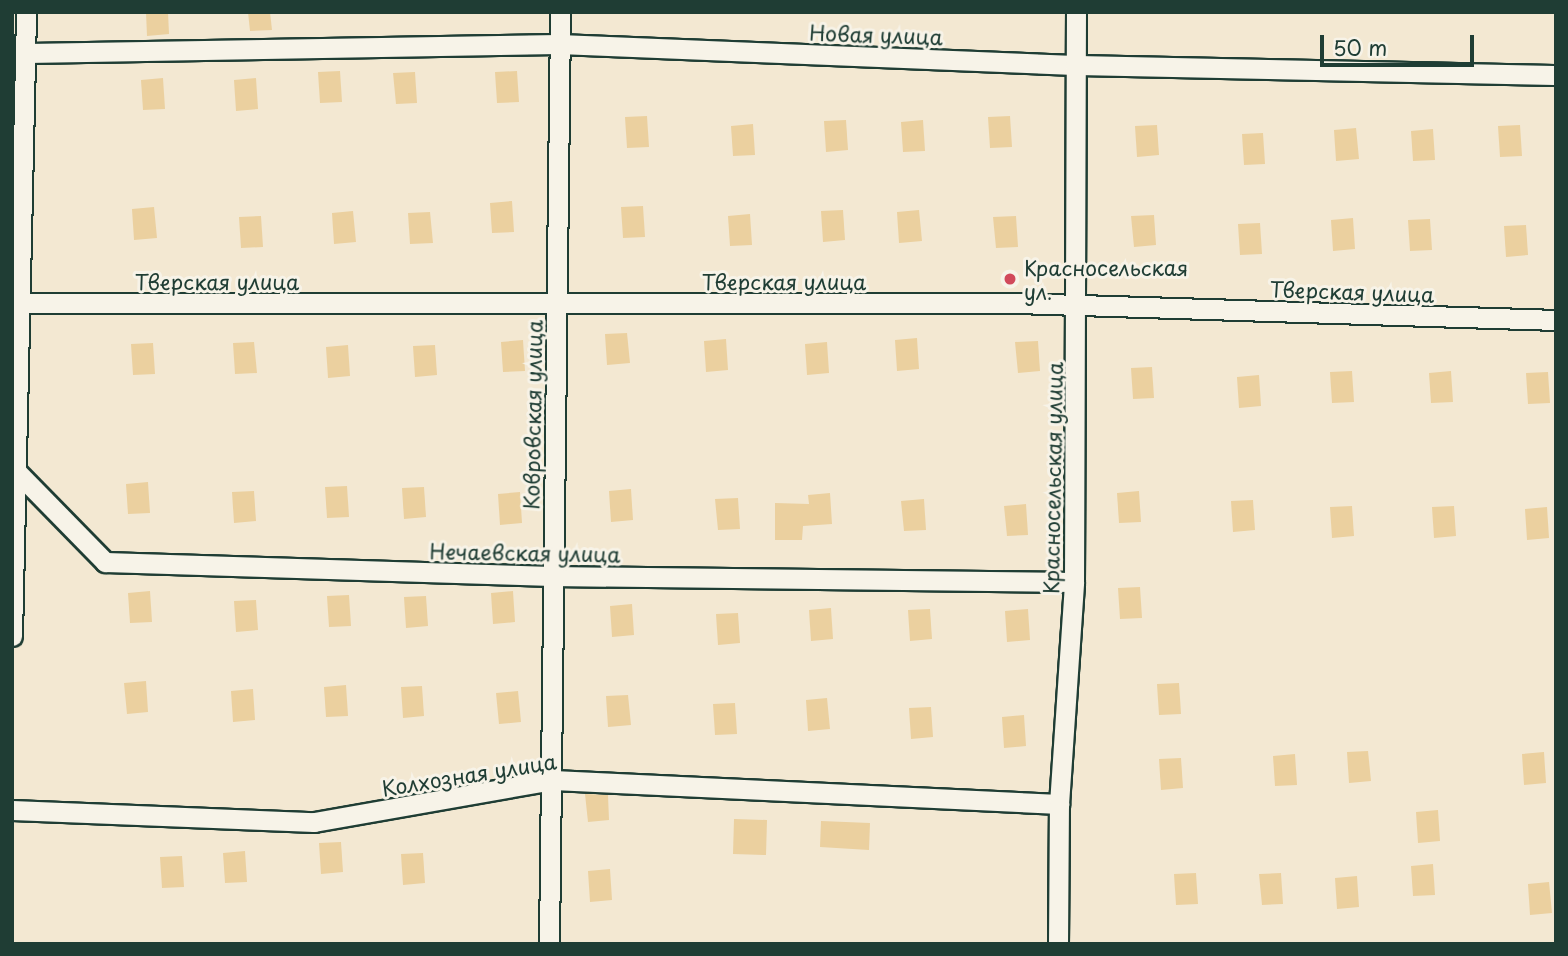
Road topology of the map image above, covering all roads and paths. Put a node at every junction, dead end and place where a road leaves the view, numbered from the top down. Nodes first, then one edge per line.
1 (26, 12) edge
2 (560, 12) edge
3 (1076, 12) edge
4 (559, 44) junction
5 (27, 53) junction
6 (1075, 65) junction
7 (1556, 75) edge
8 (18, 303) edge
9 (557, 304) junction
10 (1078, 304) junction
11 (1556, 320) edge
12 (15, 470) junction
13 (552, 576) junction
14 (1074, 582) junction
15 (12, 636) edge
16 (553, 780) junction
17 (1059, 804) junction
18 (12, 810) edge
19 (549, 944) edge
20 (1058, 944) edge

1 - 5 street
2 - 4 street, Ковровская улица
3 - 6 street, Красносельская улица
4 - 5 street, Новая улица
4 - 6 street, Новая улица
4 - 9 street, Ковровская улица
5 - 8 street
6 - 7 street, Новая улица
6 - 10 street, Красносельская улица
8 - 9 street, Тверская улица
8 - 12 street
9 - 10 street, Тверская улица
9 - 13 street, Ковровская улица
10 - 11 street, Тверская улица
10 - 14 street, Красносельская улица
12 - 13 street, Нечаевская улица
12 - 15 street
13 - 14 street, Нечаевская улица
13 - 16 street, Ковровская улица
14 - 17 street, Красносельская улица
16 - 17 street, Колхозная улица
16 - 18 street, Колхозная улица
16 - 19 street, Ковровская улица
17 - 20 street, Красносельская улица

